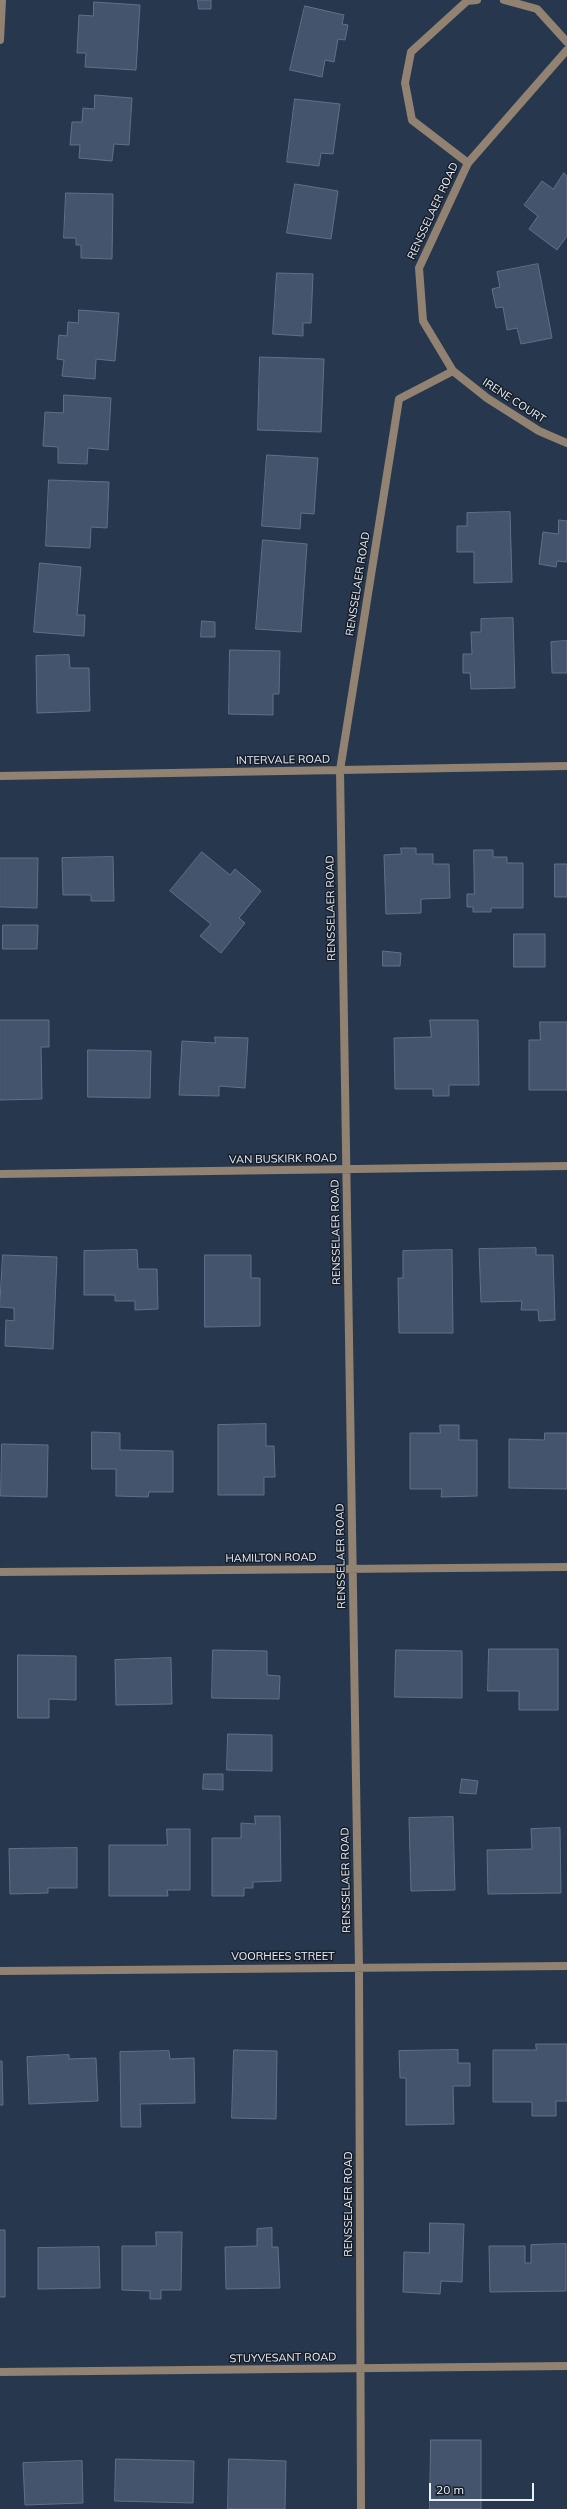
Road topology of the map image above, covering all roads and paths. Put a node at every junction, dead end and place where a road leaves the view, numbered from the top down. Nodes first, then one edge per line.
1 (2, 0) edge
2 (477, 0) edge
3 (504, 0) edge
4 (0, 40) edge
5 (567, 42) edge
6 (567, 50) edge
7 (468, 163) junction
8 (453, 371) junction
9 (567, 443) edge
10 (567, 766) edge
11 (340, 770) junction
12 (0, 776) edge
13 (567, 1166) edge
14 (346, 1169) junction
15 (0, 1174) edge
16 (567, 1567) edge
17 (352, 1569) junction
18 (0, 1572) edge
19 (567, 1966) edge
20 (358, 1968) junction
21 (0, 1971) edge
22 (567, 2366) edge
23 (361, 2368) junction
24 (0, 2372) edge
25 (361, 2509) edge

1 - 4 street
2 - 7 street
3 - 5 street
6 - 7 street, RENSSELAER ROAD
7 - 8 street, RENSSELAER ROAD
8 - 9 street, IRENE COURT
8 - 11 street, RENSSELAER ROAD
10 - 11 street, INTERVALE ROAD
11 - 12 street, INTERVALE ROAD
11 - 14 street, RENSSELAER ROAD
13 - 14 street, VAN BUSKIRK ROAD
14 - 15 street, VAN BUSKIRK ROAD
14 - 17 street, RENSSELAER ROAD
16 - 17 street, HAMILTON ROAD
17 - 18 street, HAMILTON ROAD
17 - 20 street, RENSSELAER ROAD
19 - 20 street, VOORHEES STREET
20 - 21 street, VOORHEES STREET
20 - 23 street, RENSSELAER ROAD
22 - 23 street, STUYVESANT ROAD
23 - 24 street, STUYVESANT ROAD
23 - 25 street, RENSSELAER ROAD

